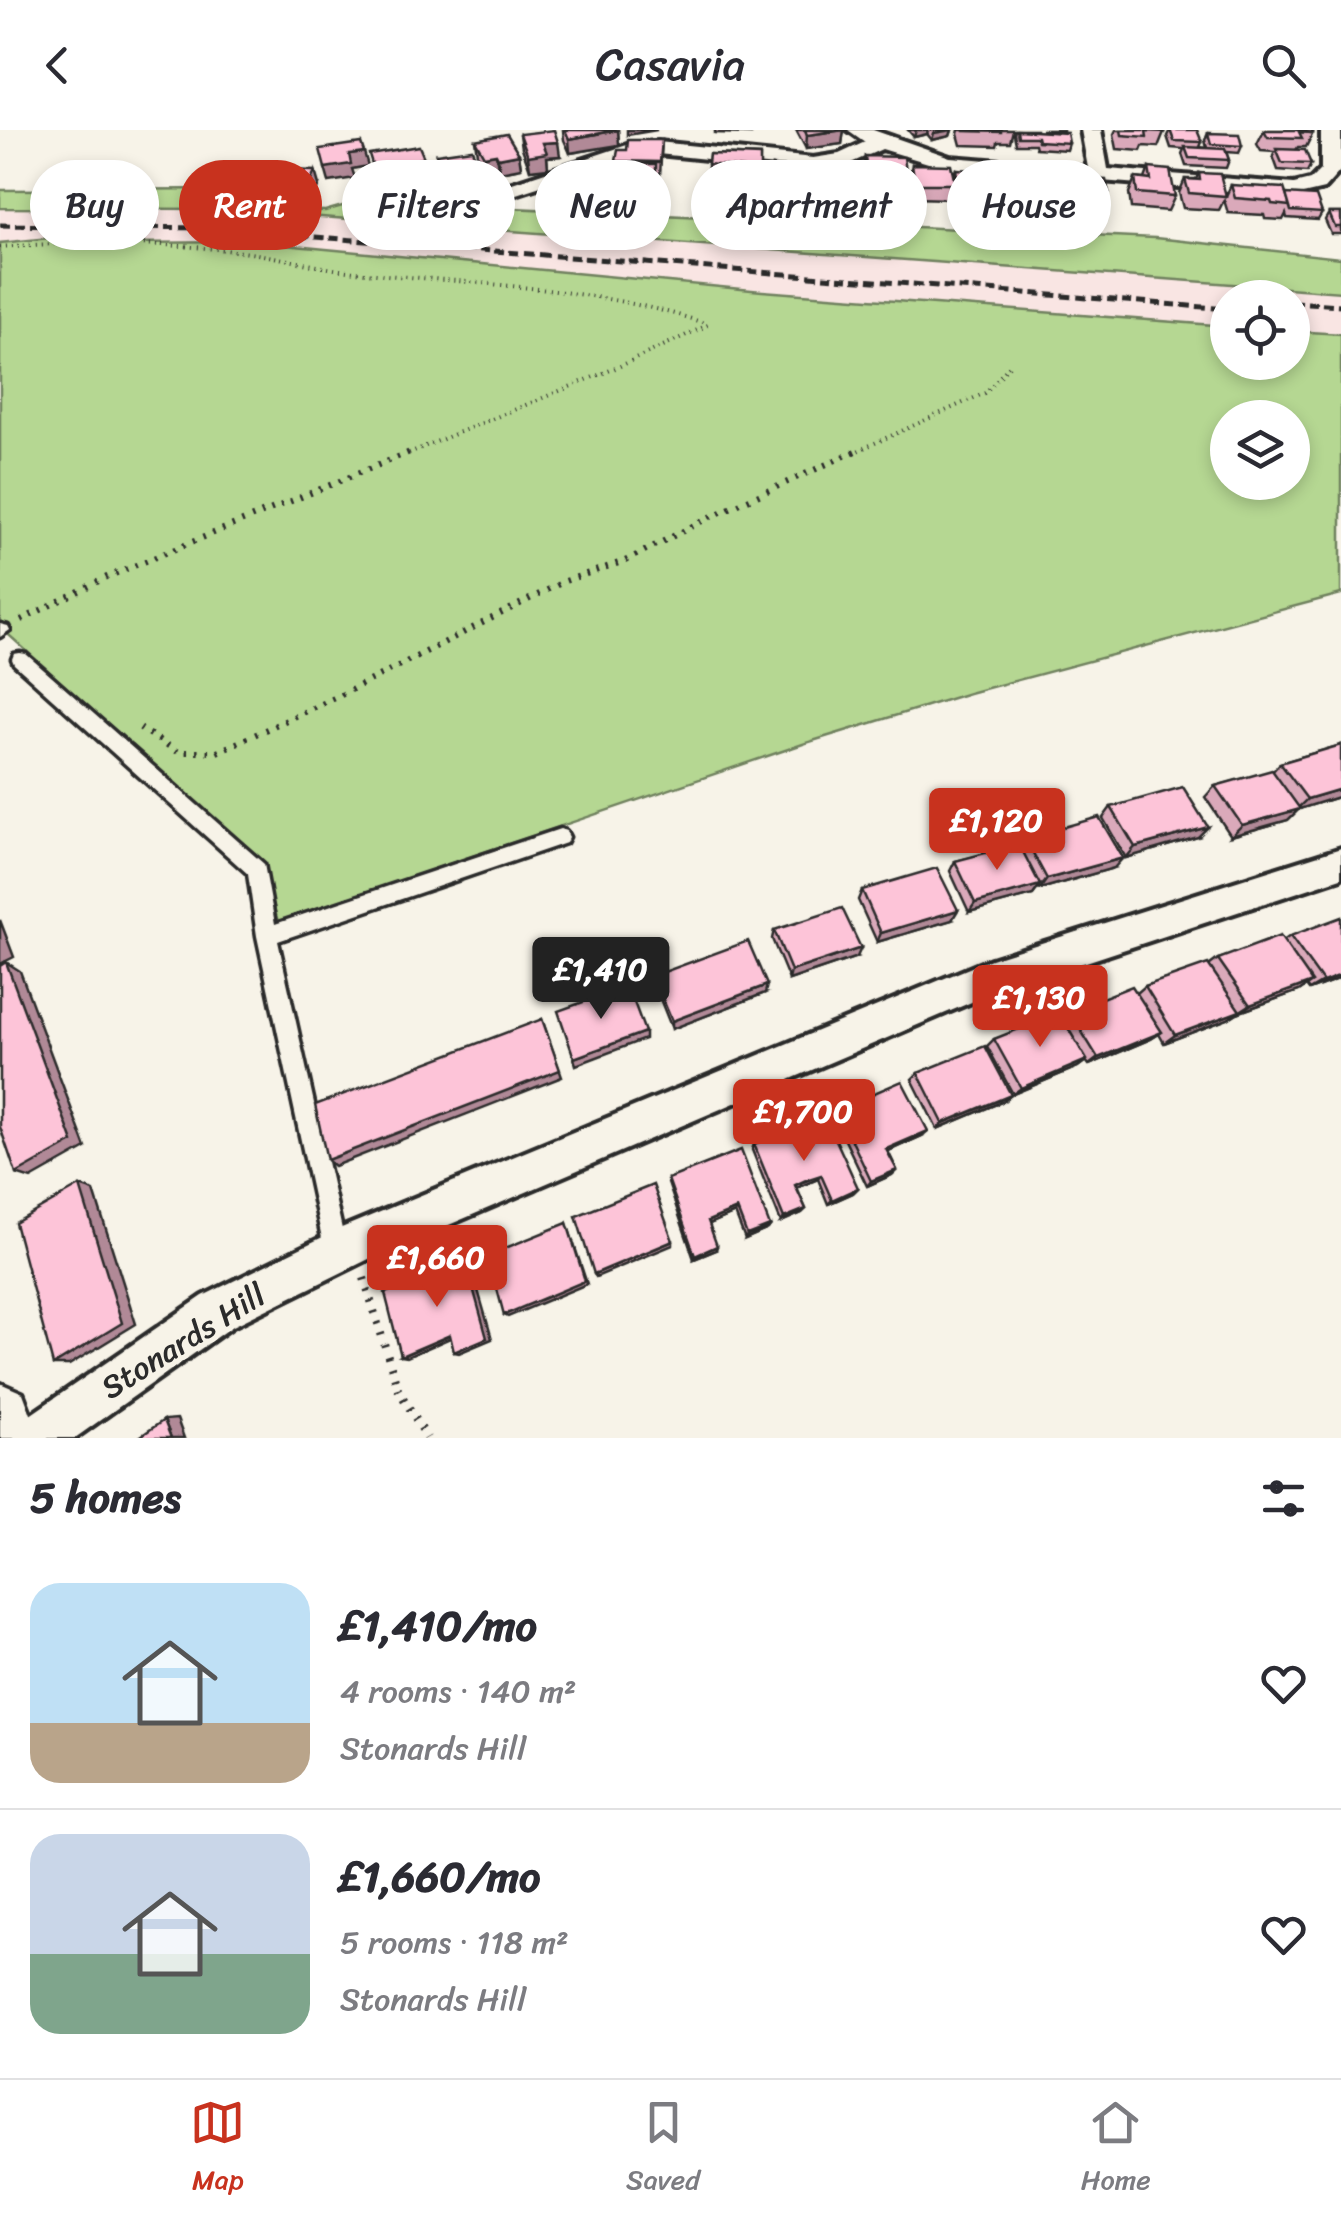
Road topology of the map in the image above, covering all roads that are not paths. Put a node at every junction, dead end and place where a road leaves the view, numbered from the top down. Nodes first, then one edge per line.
1 (858, 130) edge
2 (1091, 130) edge
3 (1331, 130) edge
4 (881, 142) junction
5 (1096, 160) edge
6 (947, 163) edge
7 (1111, 176) edge
8 (1317, 185) junction
9 (515, 189) edge
10 (1341, 202) edge
11 (20, 660) dead end
12 (560, 837) dead end
13 (1341, 863) edge
14 (267, 936) junction
15 (345, 1248) junction
16 (0, 1416) edge
17 (6, 1438) edge
18 (36, 1438) edge

1 - 4 street
2 - 5 street
3 - 8 street
4 - 6 street
4 - 9 street
7 - 8 street
8 - 10 street
11 - 14 lane
12 - 14 lane
13 - 15 street, Stonards Hill
14 - 15 lane
15 - 18 street, Stonards Hill
16 - 17 street

